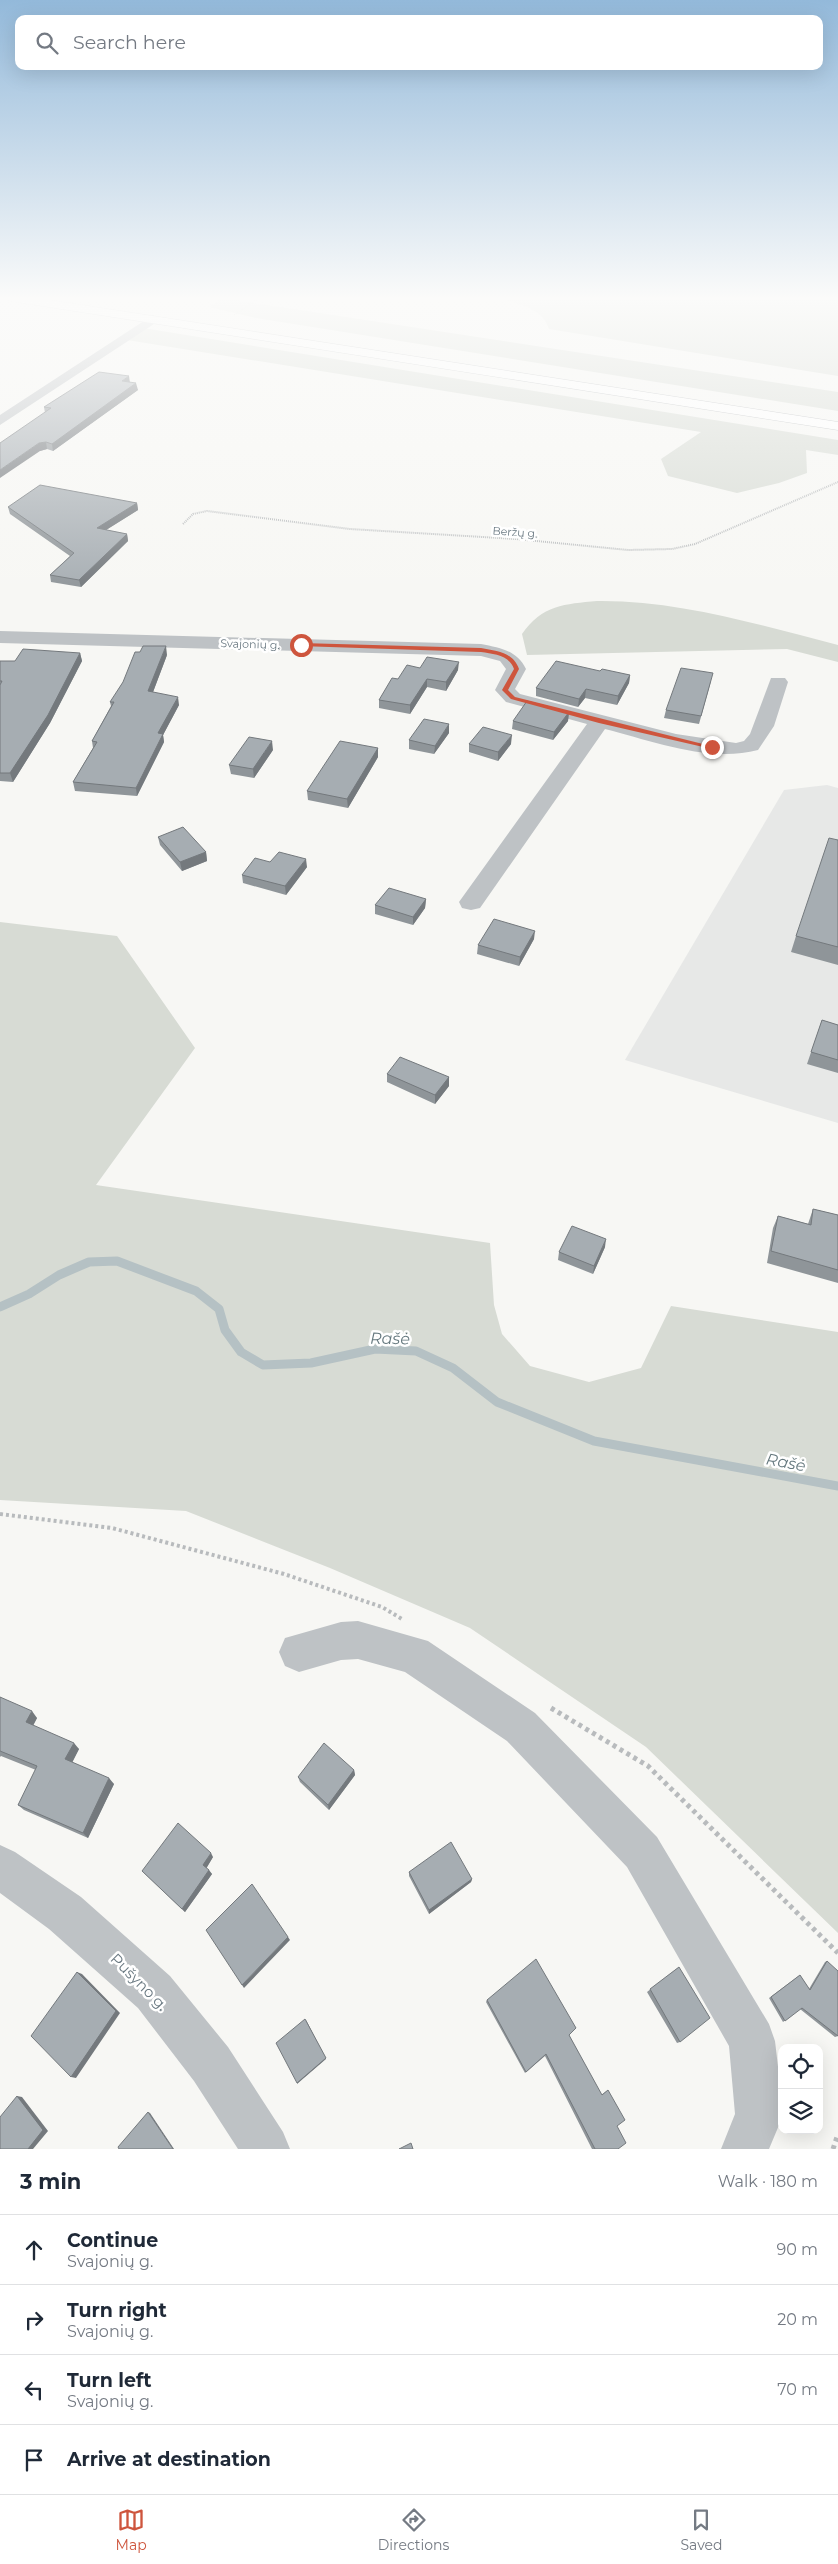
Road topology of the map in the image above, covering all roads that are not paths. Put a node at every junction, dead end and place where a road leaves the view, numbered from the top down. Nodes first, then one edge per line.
1 (34, 397) edge
2 (657, 397) edge
3 (0, 420) edge
4 (838, 426) edge
5 (0, 637) edge
6 (778, 682) dead end
7 (599, 722) junction
8 (471, 902) dead end
9 (298, 1652) dead end
10 (0, 1867) edge
11 (266, 2149) edge
12 (745, 2149) edge

1 - 3 street
2 - 4 highway
5 - 7 street, Svajonių g.
6 - 7 street, Svajonių g.
7 - 8 street
9 - 12 street
10 - 11 street, Pušyno g.

